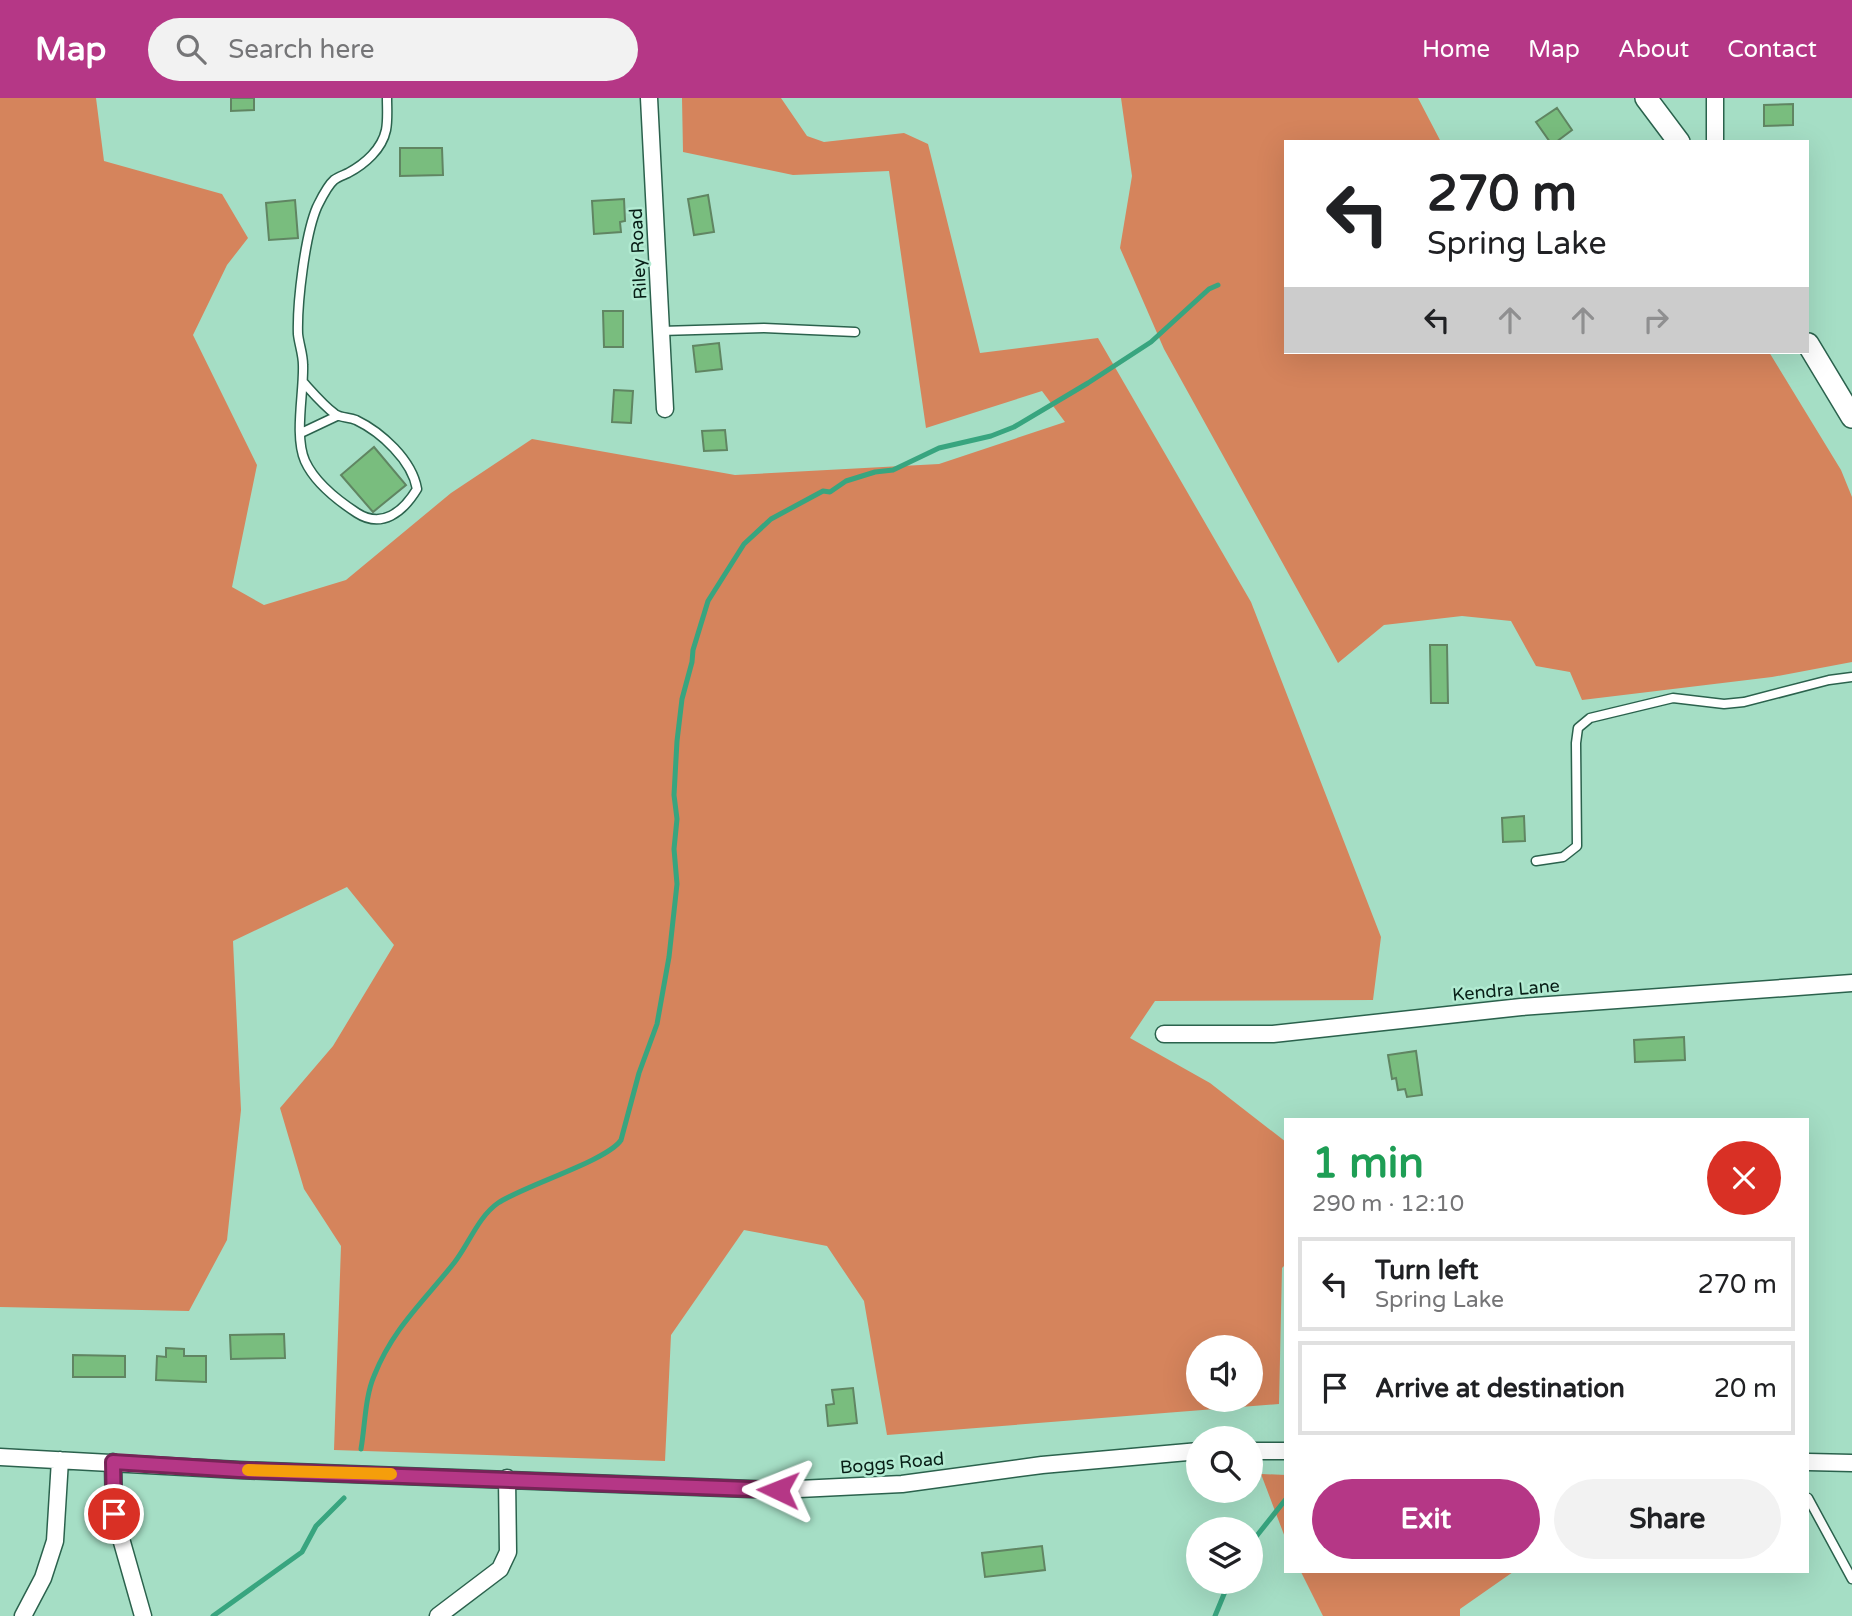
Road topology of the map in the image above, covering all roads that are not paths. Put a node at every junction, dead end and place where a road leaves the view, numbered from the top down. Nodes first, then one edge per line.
1 (387, 98) edge
2 (649, 98) edge
3 (1646, 98) edge
4 (1715, 98) edge
5 (1678, 140) edge
6 (1715, 140) edge
7 (661, 331) junction
8 (855, 332) dead end
9 (1809, 346) edge
10 (303, 382) junction
11 (664, 409) dead end
12 (337, 416) junction
13 (1852, 417) edge
14 (301, 433) junction
15 (1852, 677) edge
16 (1536, 861) dead end
17 (1852, 984) edge
18 (1164, 1034) dead end
19 (1263, 1451) edge
20 (1284, 1451) edge
21 (1186, 1452) edge
22 (0, 1457) edge
23 (60, 1460) junction
24 (113, 1462) junction
25 (1809, 1462) edge
26 (1852, 1463) edge
27 (507, 1478) junction
28 (1809, 1499) edge
29 (1852, 1578) edge
30 (23, 1616) edge
31 (143, 1616) edge
32 (438, 1616) edge

1 - 10 lane
2 - 7 street, Riley Road
3 - 5 street
4 - 6 street
7 - 8 lane
7 - 11 street, Riley Road
9 - 13 street
10 - 12 lane
10 - 14 lane
12 - 14 lane
12 - 14 lane
15 - 16 lane
17 - 18 street, Kendra Lane
19 - 20 street
21 - 27 street, Boggs Road
22 - 23 street, Boggs Road
23 - 24 street, Boggs Road
23 - 30 street
24 - 27 street, Boggs Road
24 - 31 street
25 - 26 street
27 - 32 street
28 - 29 lane

